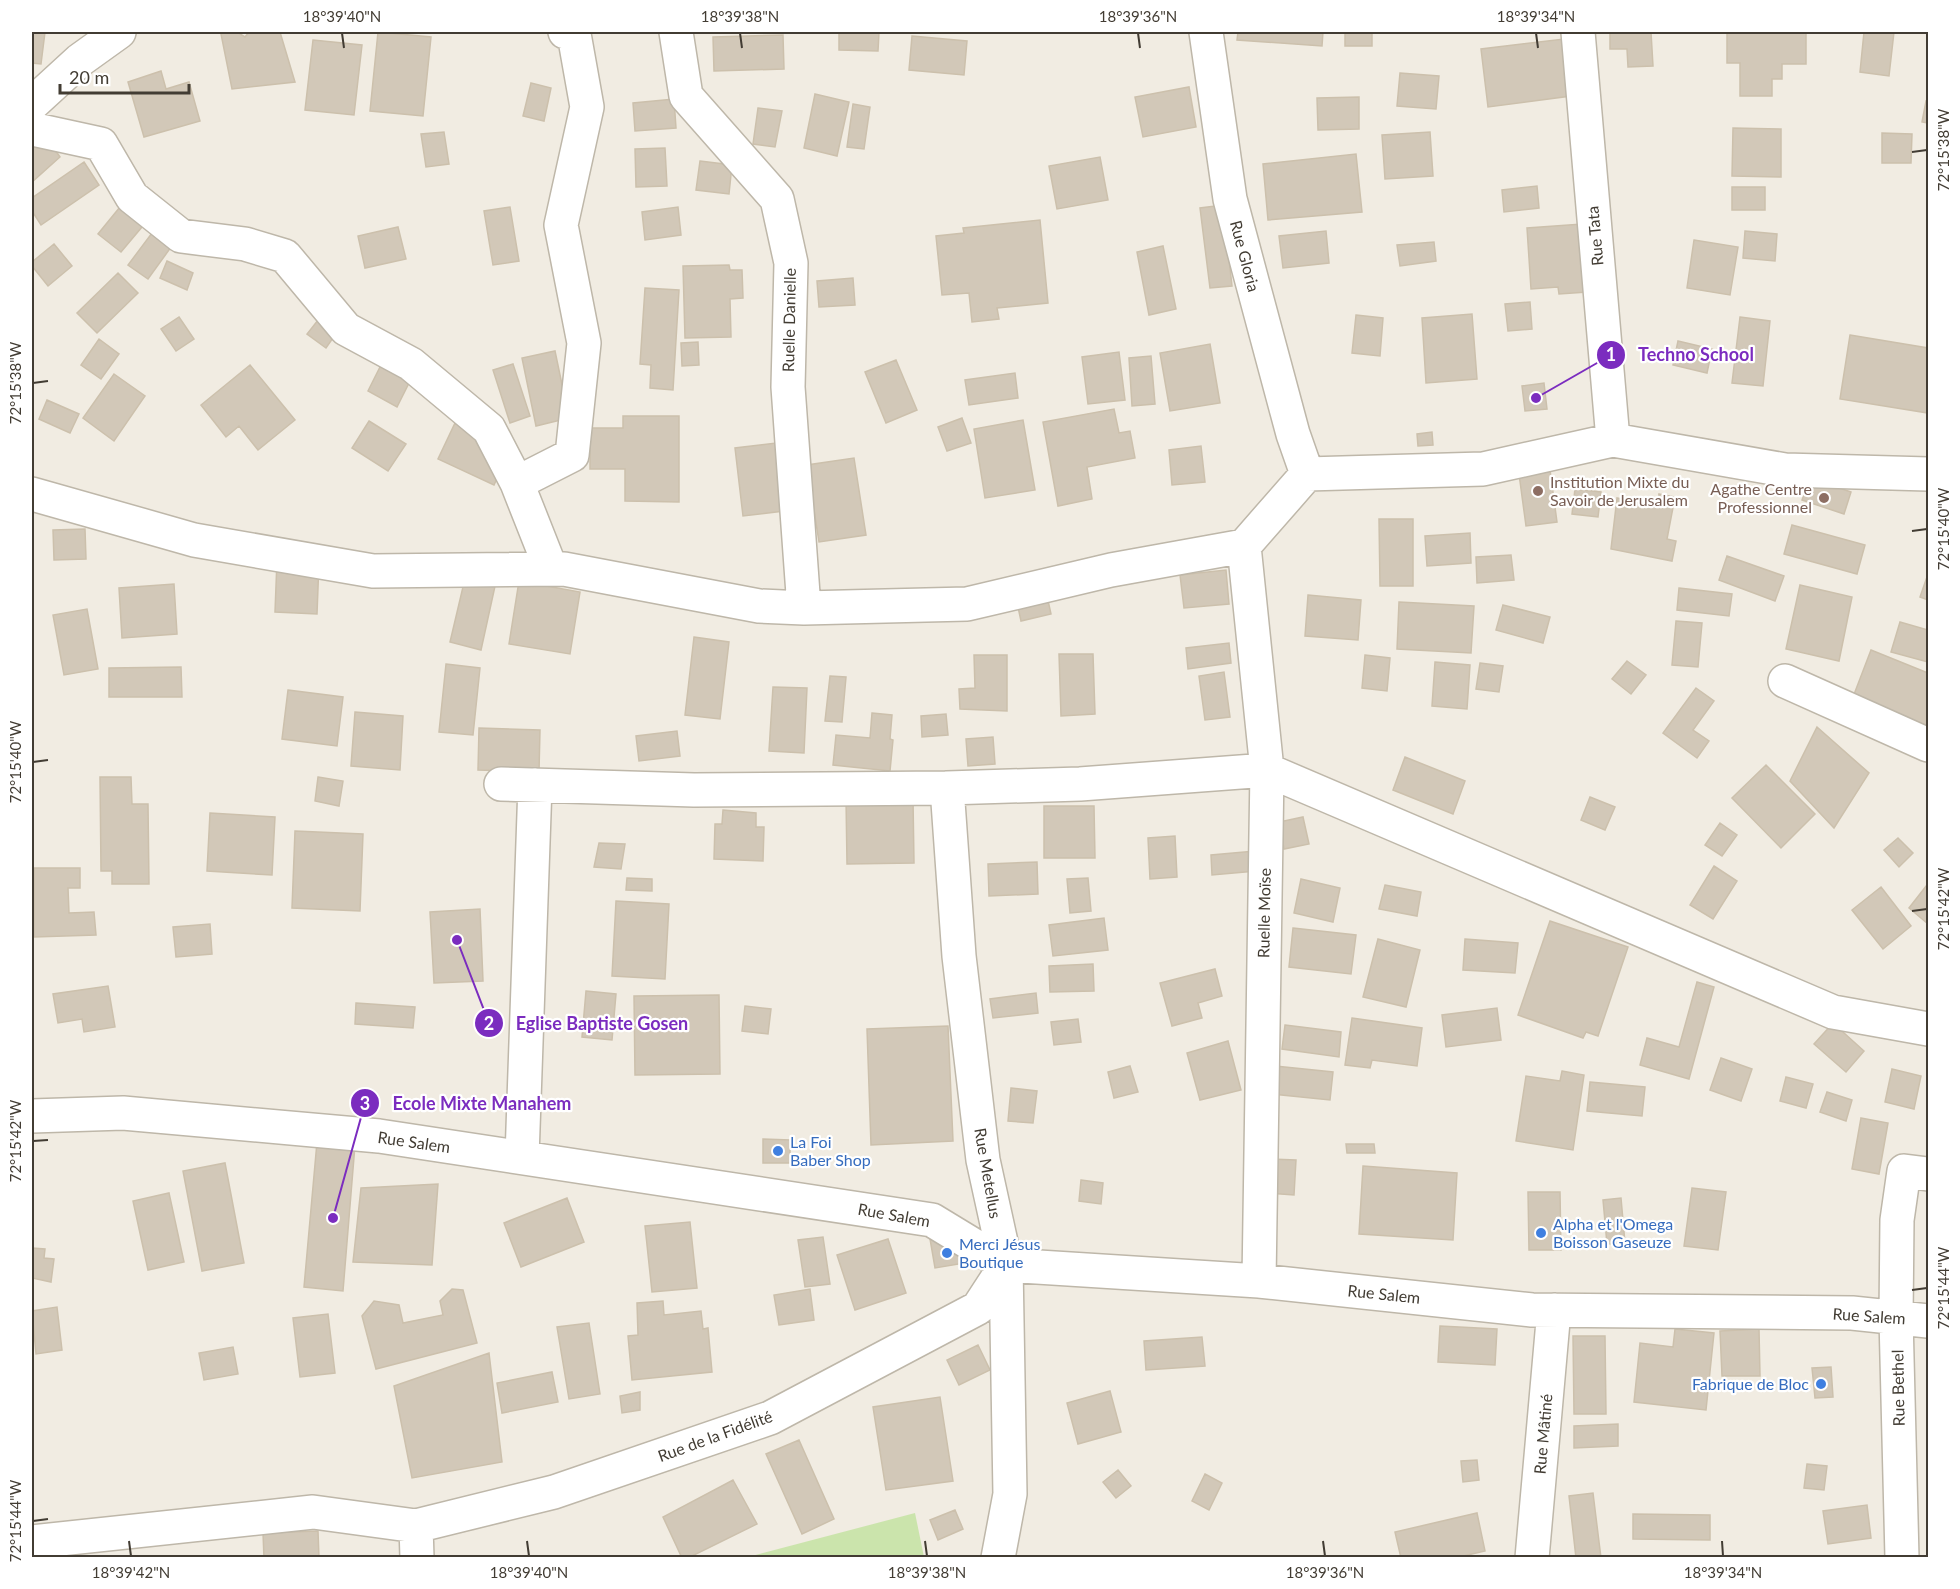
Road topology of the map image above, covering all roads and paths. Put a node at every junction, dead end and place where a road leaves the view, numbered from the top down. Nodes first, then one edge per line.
1 (119, 32) edge
2 (565, 32) edge
3 (676, 32) edge
4 (1206, 32) edge
5 (1578, 32) edge
6 (32, 104) edge
7 (32, 129) edge
8 (1612, 440) junction
9 (1307, 474) junction
10 (1929, 474) edge
11 (516, 483) junction
12 (32, 494) edge
13 (1244, 546) junction
14 (551, 569) junction
15 (804, 608) junction
16 (1785, 681) dead end
17 (1929, 745) edge
18 (1267, 770) junction
19 (501, 784) dead end
20 (535, 785) junction
21 (946, 788) junction
22 (1929, 1029) edge
23 (32, 1116) edge
24 (522, 1158) junction
25 (1929, 1174) edge
26 (1006, 1265) junction
27 (1258, 1281) junction
28 (1554, 1310) junction
29 (1896, 1318) junction
30 (1929, 1321) edge
31 (32, 1542) edge
32 (417, 1542) edge
33 (998, 1557) edge
34 (1532, 1557) edge
35 (1902, 1557) edge

1 - 6 street
2 - 11 street
3 - 15 street, Ruelle Danielle
4 - 9 street, Rue Gloria
5 - 8 street, Rue Tata
7 - 11 street
8 - 9 street
8 - 10 street
9 - 13 street
11 - 14 street
12 - 14 street
13 - 15 street
13 - 18 street, Ruelle Moïse
14 - 15 street
16 - 17 street
18 - 21 street
18 - 22 street
18 - 27 street, Ruelle Moïse
19 - 20 street
20 - 21 street
20 - 24 street
21 - 26 street, Rue Metellus
23 - 24 street, Rue Salem
24 - 26 street, Rue Salem
25 - 29 street, Rue Bethel
26 - 27 street, Rue Salem
26 - 32 street, Rue de la Fidélité
26 - 33 street, Rue Metellus
27 - 28 street, Rue Salem
28 - 29 street, Rue Salem
28 - 34 street, Rue Mâtiné
29 - 30 street, Rue Salem
29 - 35 street, Rue Bethel
31 - 32 street

